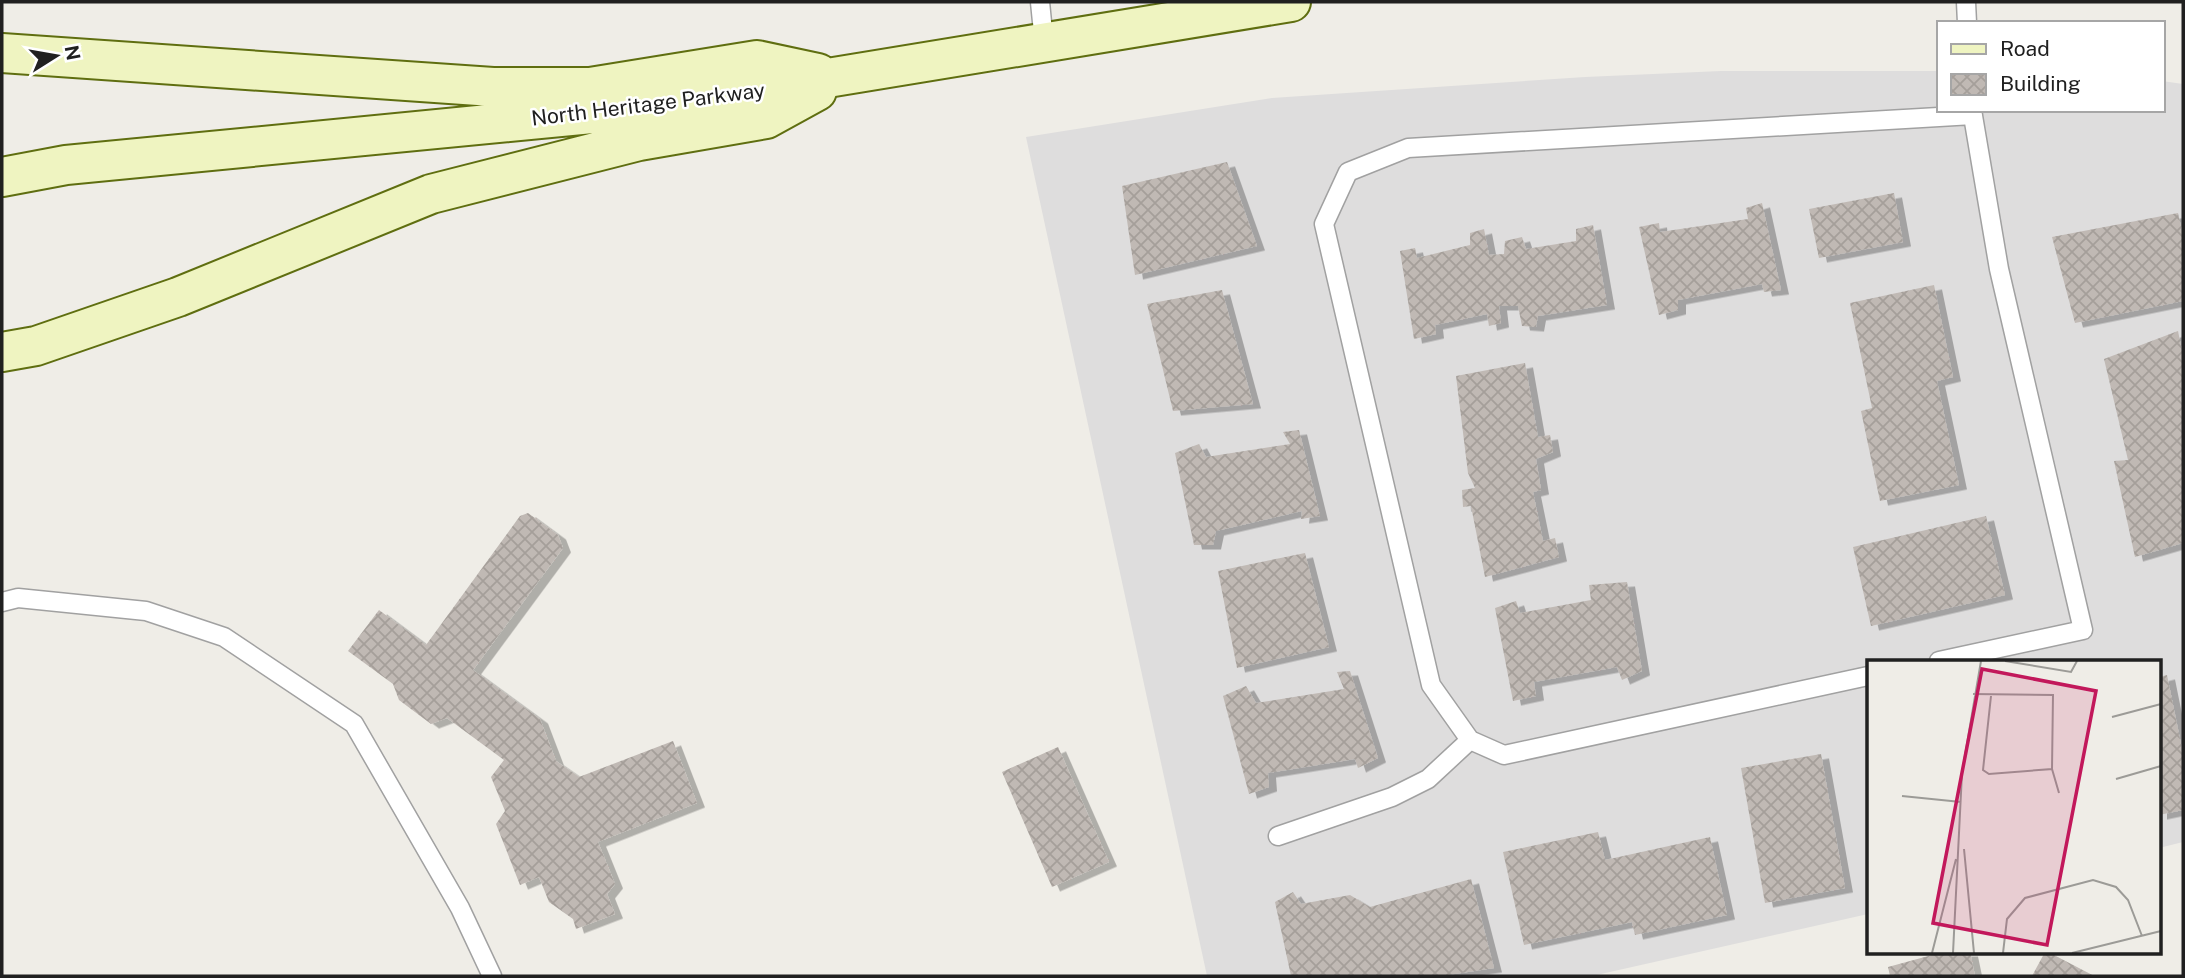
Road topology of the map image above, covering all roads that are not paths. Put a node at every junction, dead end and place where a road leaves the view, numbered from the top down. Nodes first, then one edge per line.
1 (1040, 2) edge
2 (1291, 2) edge
3 (1966, 2) edge
4 (1967, 21) edge
5 (1044, 42) junction
6 (2, 53) edge
7 (841, 78) junction
8 (1972, 113) edge
9 (2, 177) edge
10 (2, 352) edge
11 (2, 602) edge
12 (1944, 660) edge
13 (1867, 676) edge
14 (1470, 740) junction
15 (1278, 836) dead end
16 (492, 976) edge

1 - 5 lane
2 - 5 main road, North Heritage Parkway
3 - 4 lane
5 - 7 main road, North Heritage Parkway
6 - 7 main road
7 - 9 main road, North Heritage Parkway
7 - 10 main road
8 - 12 lane
8 - 14 lane
11 - 16 lane
13 - 14 lane
14 - 15 lane

